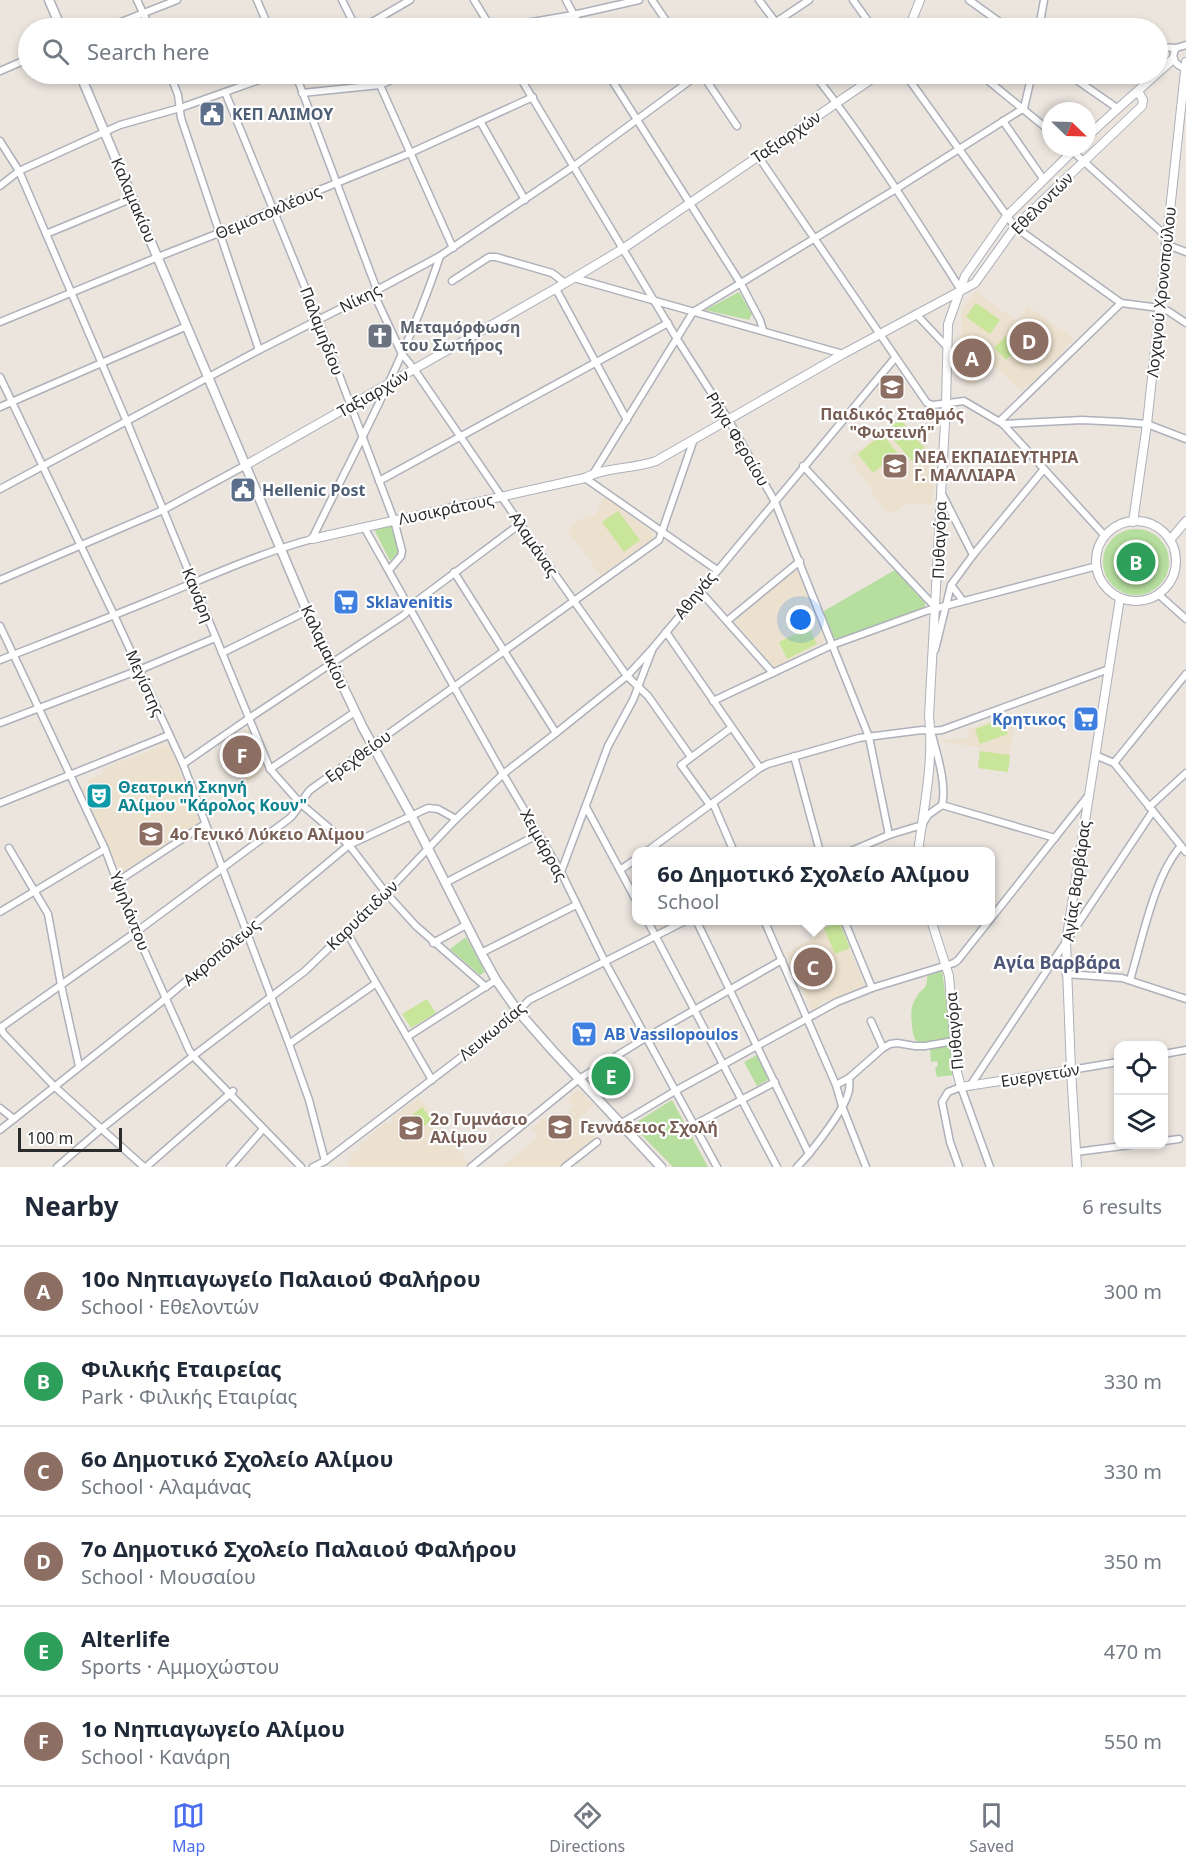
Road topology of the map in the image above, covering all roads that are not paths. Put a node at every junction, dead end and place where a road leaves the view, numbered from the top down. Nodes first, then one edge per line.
1 (49, 0) edge
2 (137, 0) edge
3 (177, 0) edge
4 (257, 0) edge
5 (342, 0) edge
6 (410, 0) edge
7 (474, 0) edge
8 (566, 0) edge
9 (639, 0) edge
10 (652, 0) edge
11 (759, 0) edge
12 (809, 0) edge
13 (854, 0) edge
14 (920, 0) edge
15 (969, 0) edge
16 (1044, 0) edge
17 (143, 14) junction
18 (573, 15) junction
19 (57, 18) edge
20 (132, 18) edge
21 (145, 18) edge
22 (264, 18) edge
23 (351, 18) edge
24 (379, 18) edge
25 (485, 18) edge
26 (555, 18) edge
27 (575, 18) edge
28 (664, 18) edge
29 (772, 18) edge
30 (788, 18) edge
31 (866, 18) edge
32 (913, 18) edge
33 (994, 18) edge
34 (1041, 18) edge
35 (1186, 45) edge
36 (1168, 48) edge
37 (1176, 48) junction
38 (1173, 59) junction
39 (18, 63) edge
40 (1168, 64) edge
41 (1186, 66) edge
42 (0, 71) edge
43 (84, 84) edge
44 (174, 84) edge
45 (248, 84) edge
46 (299, 84) edge
47 (525, 84) edge
48 (615, 84) edge
49 (687, 84) edge
50 (708, 84) edge
51 (822, 84) edge
52 (864, 84) edge
53 (911, 84) edge
54 (993, 84) edge
55 (1030, 84) edge
56 (1082, 84) edge
57 (1146, 84) edge
58 (380, 85) joint
59 (1138, 91) junction
60 (225, 92) junction
61 (302, 93) junction
62 (533, 97) junction
63 (837, 102) junction
64 (180, 108) junction
65 (1024, 108) junction
66 (1117, 108) junction
67 (638, 120) junction
68 (1003, 121) junction
69 (480, 122) junction
70 (1042, 124) edge
71 (738, 126) dead end
72 (1096, 128) edge
73 (105, 132) junction
74 (0, 141) edge
75 (958, 149) junction
76 (1176, 149) junction
77 (1186, 152) edge
78 (410, 153) junction
79 (758, 156) junction
80 (1065, 156) edge
81 (1079, 156) edge
82 (1084, 161) junction
83 (574, 166) junction
84 (19, 171) junction
85 (1044, 180) junction
86 (336, 184) junction
87 (0, 186) edge
88 (897, 189) junction
89 (133, 198) junction
90 (525, 200) junction
91 (690, 203) junction
92 (273, 209) junction
93 (1007, 216) junction
94 (1015, 227) junction
95 (219, 233) junction
96 (46, 234) junction
97 (814, 239) junction
98 (1166, 240) junction
99 (453, 248) junction
100 (624, 248) junction
101 (1186, 252) edge
102 (440, 256) junction
103 (158, 257) junction
104 (574, 278) junction
105 (452, 281) dead end
106 (565, 284) junction
107 (741, 284) junction
108 (556, 289) junction
109 (961, 290) junction
110 (375, 291) junction
111 (71, 292) junction
112 (656, 302) junction
113 (1120, 303) junction
114 (1160, 308) junction
115 (693, 312) junction
116 (916, 314) junction
117 (318, 320) junction
118 (0, 322) edge
119 (668, 323) junction
120 (1186, 324) edge
121 (187, 326) junction
122 (763, 330) junction
123 (879, 334) junction
124 (677, 339) junction
125 (948, 348) junction
126 (259, 350) junction
127 (402, 354) junction
128 (843, 354) junction
129 (895, 358) junction
130 (596, 362) junction
131 (100, 363) junction
132 (414, 369) junction
133 (0, 377) edge
134 (209, 378) junction
135 (388, 384) junction
136 (12, 402) junction
137 (946, 404) junction
138 (350, 406) junction
139 (0, 407) edge
140 (728, 419) junction
141 (627, 420) junction
142 (126, 422) junction
143 (1002, 422) junction
144 (1147, 424) junction
145 (460, 436) junction
146 (362, 438) junction
147 (694, 438) junction
148 (1186, 439) edge
149 (246, 465) junction
150 (43, 466) junction
151 (803, 466) junction
152 (1044, 469) junction
153 (589, 476) junction
154 (379, 481) junction
155 (0, 489) edge
156 (941, 492) junction
157 (502, 497) junction
158 (775, 502) junction
159 (163, 510) junction
160 (394, 520) junction
161 (1186, 521) edge
162 (1133, 522) junction
163 (520, 524) junction
164 (364, 527) junction
165 (663, 532) junction
166 (1105, 536) junction
167 (312, 538) junction
168 (1170, 540) junction
169 (81, 546) junction
170 (281, 548) junction
171 (973, 555) junction
172 (800, 561) junction
173 (1096, 566) junction
174 (389, 570) junction
175 (717, 570) junction
176 (454, 572) junction
177 (0, 580) edge
178 (193, 582) junction
179 (951, 585) junction
180 (699, 591) junction
181 (1158, 594) junction
182 (1120, 598) junction
183 (963, 601) junction
184 (574, 602) junction
185 (946, 605) junction
186 (410, 608) junction
187 (936, 608) junction
188 (307, 611) junction
189 (114, 615) junction
190 (1186, 619) edge
191 (727, 621) junction
192 (0, 626) edge
193 (666, 632) junction
194 (215, 638) junction
195 (832, 645) junction
196 (653, 648) junction
197 (504, 651) junction
198 (222, 653) junction
199 (14, 655) junction
200 (933, 659) junction
201 (0, 660) edge
202 (333, 664) junction
203 (1109, 669) junction
204 (139, 670) junction
205 (773, 673) junction
206 (1186, 674) edge
207 (627, 676) junction
208 (454, 686) junction
209 (639, 687) junction
210 (713, 701) junction
211 (38, 709) junction
212 (355, 712) junction
213 (248, 718) junction
214 (0, 723) edge
215 (731, 728) junction
216 (931, 731) junction
217 (556, 733) junction
218 (169, 735) junction
219 (869, 737) junction
220 (373, 745) junction
221 (1095, 755) junction
222 (794, 756) junction
223 (691, 757) junction
224 (1114, 763) junction
225 (183, 765) junction
226 (760, 768) junction
227 (270, 769) junction
228 (1186, 773) edge
229 (502, 774) junction
230 (70, 776) junction
231 (1088, 796) junction
232 (0, 803) edge
233 (300, 803) junction
234 (711, 804) junction
235 (942, 806) junction
236 (586, 807) junction
237 (1151, 809) junction
238 (411, 815) junction
239 (456, 819) junction
240 (206, 825) junction
241 (922, 825) junction
242 (539, 834) junction
243 (889, 835) junction
244 (1055, 838) junction
245 (349, 845) junction
246 (1181, 846) junction
247 (653, 847) edge
248 (732, 847) edge
249 (819, 847) edge
250 (861, 847) edge
251 (919, 847) edge
252 (9, 848) dead end
253 (105, 849) junction
254 (428, 849) junction
255 (1186, 852) edge
256 (632, 862) edge
257 (222, 867) junction
258 (620, 870) junction
259 (561, 872) junction
260 (118, 881) junction
261 (445, 883) junction
262 (36, 891) junction
263 (632, 892) edge
264 (386, 893) junction
265 (576, 904) junction
266 (0, 912) edge
267 (995, 916) edge
268 (466, 925) junction
269 (649, 925) edge
270 (679, 925) edge
271 (698, 925) edge
272 (767, 925) edge
273 (846, 925) edge
274 (933, 925) edge
275 (988, 925) edge
276 (246, 930) junction
277 (346, 931) junction
278 (136, 933) junction
279 (655, 937) junction
280 (1066, 942) junction
281 (433, 943) junction
282 (481, 953) junction
283 (782, 960) junction
284 (605, 962) junction
285 (945, 965) junction
286 (1066, 974) junction
287 (496, 980) junction
288 (1130, 980) junction
289 (375, 984) junction
290 (61, 985) junction
291 (486, 987) junction
292 (872, 988) junction
293 (730, 989) junction
294 (167, 997) junction
295 (272, 997) junction
296 (1186, 999) edge
297 (517, 1010) junction
298 (693, 1010) junction
299 (808, 1019) junction
300 (871, 1021) dead end
301 (0, 1028) edge
302 (407, 1037) junction
303 (646, 1037) junction
304 (954, 1041) junction
305 (289, 1044) junction
306 (758, 1047) junction
307 (882, 1048) junction
308 (1186, 1050) edge
309 (1168, 1053) edge
310 (193, 1056) junction
311 (1114, 1063) edge
312 (79, 1066) junction
313 (723, 1066) junction
314 (1071, 1070) junction
315 (849, 1078) junction
316 (579, 1079) junction
317 (432, 1080) junction
318 (775, 1082) junction
319 (836, 1085) junction
320 (970, 1086) junction
321 (55, 1087) junction
322 (961, 1088) junction
323 (675, 1091) junction
324 (231, 1092) junction
325 (741, 1099) junction
326 (842, 1106) junction
327 (0, 1108) edge
328 (14, 1119) junction
329 (620, 1124) junction
330 (694, 1125) junction
331 (101, 1129) junction
332 (264, 1129) junction
333 (0, 1130) edge
334 (1179, 1140) dead end
335 (1168, 1141) edge
336 (597, 1142) dead end
337 (1114, 1147) edge
338 (1076, 1152) junction
339 (809, 1154) junction
340 (325, 1161) junction
341 (959, 1166) edge
342 (57, 1167) edge
343 (145, 1167) edge
344 (230, 1167) edge
345 (301, 1167) edge
346 (313, 1167) edge
347 (471, 1167) edge
348 (565, 1167) edge
349 (661, 1167) edge
350 (717, 1167) edge
351 (777, 1167) edge
352 (797, 1167) edge
353 (866, 1167) edge
354 (951, 1167) edge
355 (990, 1167) edge
356 (1077, 1167) edge

1 - 19 main road
2 - 17 street
3 - 17 street
4 - 22 street
5 - 23 street
6 - 24 street
7 - 25 street
8 - 18 street
9 - 18 street
10 - 28 street
11 - 29 street
12 - 30 street
13 - 31 street
14 - 32 street
15 - 33 street
16 - 34 street
17 - 20 street
17 - 21 street
18 - 26 street
18 - 27 street
35 - 37 street
36 - 37 street
37 - 38 street
38 - 40 street
38 - 41 street
39 - 42 street
41 - 76 street, Λοχαγού Χρονοπούλου
43 - 73 main road, Καλαμακίου
44 - 64 street
45 - 60 street
46 - 61 street, Αλαμάνας
47 - 62 street, Ρήγα Φεραίου
48 - 67 street
49 - 67 street, Νίκης
50 - 71 street
51 - 63 street
52 - 63 street, Ταξιαρχών
53 - 75 street
54 - 65 street
55 - 65 street
56 - 66 street
57 - 59 street
58 - 61 street
58 - 78 street
59 - 66 street
59 - 82 street, Εθελοντών
60 - 64 street
60 - 92 street, Παλαμηδίου
61 - 86 street, Αλαμάνας
62 - 69 street, Θεμιστοκλέους
62 - 83 street, Ρήγα Φεραίου
63 - 79 street, Ταξιαρχών
63 - 88 street
64 - 73 street
64 - 95 street
65 - 68 street
65 - 70 street
66 - 72 street
67 - 83 street, Νίκης
67 - 91 street
68 - 75 street
68 - 85 street
69 - 78 street, Θεμιστοκλέους
69 - 90 street
73 - 84 street
73 - 89 main road, Καλαμακίου
74 - 84 street, Κανάρη
75 - 88 street
75 - 93 street
76 - 77 street
76 - 98 street, Λοχαγού Χρονοπούλου
78 - 86 street, Θεμιστοκλέους
78 - 99 street
79 - 91 street, Ταξιαρχών
79 - 97 street
80 - 85 street, Εθελοντών
81 - 82 street
82 - 94 street, Εθελοντών
82 - 98 street
83 - 90 street, Νίκης
83 - 100 street, Ρήγα Φεραίου
84 - 87 street
84 - 96 street, Κανάρη
85 - 93 street, Εθελοντών
86 - 92 street, Θεμιστοκλέους
86 - 110 street, Αλαμάνας
88 - 97 street
88 - 109 street
89 - 96 street
89 - 103 main road, Καλαμακίου
90 - 99 street, Νίκης
91 - 100 street, Ταξιαρχών
91 - 107 street
92 - 95 street, Θεμιστοκλέους
92 - 117 street, Παλαμηδίου
93 - 94 street
93 - 109 street, Εθελοντών
94 - 109 street, Εθελοντών
94 - 113 street
95 - 103 street, Θεμιστοκλέους
95 - 126 street
96 - 111 street, Κανάρη
97 - 107 street
97 - 123 street
98 - 101 street
98 - 114 street, Λοχαγού Χρονοπούλου
99 - 102 street, Νίκης
100 - 104 street, Ταξιαρχών
100 - 112 street, Ρήγα Φεραίου
102 - 110 street, Νίκης
102 - 127 street
103 - 111 street, Θεμιστοκλέους
103 - 121 main road, Καλαμακίου
104 - 106 street, Ταξιαρχών
104 - 112 street
105 - 106 street
106 - 108 street, Ταξιαρχών
107 - 115 street
107 - 122 street
108 - 130 street
108 - 132 street, Ταξιαρχών
109 - 116 street, Εθελοντών
109 - 125 street, Εθελοντών
110 - 117 street, Νίκης
110 - 127 street, Αλαμάνας
111 - 118 street, Θεμιστοκλέους
111 - 131 street, Κανάρη
112 - 115 street
112 - 119 street, Ρήγα Φεραίου
113 - 114 street
113 - 143 street
114 - 120 street
114 - 144 street, Λοχαγού Χρονοπούλου
115 - 122 street
115 - 124 street
116 - 123 street, Εθελοντών
116 - 125 street
117 - 126 street, Νίκης
117 - 138 street, Παλαμηδίου
119 - 124 street, Ρήγα Φεραίου
119 - 130 street
121 - 131 street
121 - 134 main road, Καλαμακίου
122 - 128 street
123 - 128 street, Λυσικράτους
123 - 129 street
124 - 140 street, Ρήγα Φεραίου
124 - 141 street
125 - 137 street, Εθελοντών
126 - 134 street, Νίκης
127 - 132 street, Αλαμάνας
127 - 135 street
128 - 140 street, Λυσικράτους
129 - 137 street
129 - 151 street, Αθηνάς
130 - 141 street
130 - 145 street
131 - 136 street
131 - 142 street, Κανάρη
132 - 135 street, Ταξιαρχών
132 - 145 street, Αλαμάνας
133 - 136 street, Μεγίστης
134 - 142 street, Νίκης
134 - 149 main road, Καλαμακίου
135 - 138 street, Ταξιαρχών
135 - 146 street
136 - 139 street
136 - 150 street, Μεγίστης
137 - 143 street
137 - 156 street, Πυθαγόρα
138 - 146 street, Παλαμηδίου
138 - 149 street, Ταξιαρχών
140 - 147 street, Λυσικράτους
140 - 158 street, Ρήγα Φεραίου
141 - 153 street
142 - 150 street, Νίκης
142 - 159 street, Κανάρη
143 - 144 street
143 - 152 street
144 - 148 street
144 - 162 street, Λοχαγού Χρονοπούλου
145 - 154 street
145 - 157 street, Αλαμάνας
146 - 154 street, Παλαμηδίου
146 - 167 street
147 - 153 street, Λυσικράτους
147 - 165 street
149 - 159 street, Ταξιαρχών
149 - 170 main road, Καλαμακίου
150 - 155 street, Νίκης
150 - 169 street, Μεγίστης
151 - 158 street, Αθηνάς
151 - 187 street
152 - 166 street
152 - 171 street
153 - 157 street, Λυσικράτους
153 - 165 street
154 - 160 street, Παλαμηδίου
156 - 171 street, Πυθαγόρα
156 - 187 street, Πυθαγόρα
157 - 160 street, Λυσικράτους
157 - 163 street, Αλαμάνας
158 - 172 street, Ρήγα Φεραίου
158 - 175 street, Αθηνάς
159 - 169 street, Ταξιαρχών
159 - 178 street, Κανάρη
160 - 164 street, Λυσικράτους
160 - 174 street, Παλαμηδίου
161 - 168 street
162 - 166 street
162 - 168 street
163 - 176 street
163 - 184 street, Αλαμάνας
164 - 167 street, Λυσικράτους
164 - 174 street, Χειμάρρας
165 - 175 street
165 - 184 street, Ερεχθείου
166 - 173 street
167 - 170 street, Λυσικράτους
168 - 181 street
169 - 177 street, Ταξιαρχών
169 - 189 street, Μεγίστης
170 - 178 street, Λυσικράτους
170 - 188 main road, Καλαμακίου
171 - 179 street
172 - 191 street
172 - 195 street, Ρήγα Φεραίου
173 - 182 street
173 - 183 street
174 - 186 street, Χειμάρρας
175 - 180 street, Αθηνάς
176 - 186 street
176 - 197 street
178 - 189 street, Λυσικράτους
178 - 194 street, Κανάρη
179 - 183 street, Πυθαγόρα
179 - 185 street
180 - 191 street
180 - 193 street, Αθηνάς
181 - 182 street
181 - 190 street
182 - 203 street, Αγίας Βαρβάρας
183 - 185 street
184 - 197 street, Ερεχθείου
184 - 207 street, Αλαμάνας
185 - 187 street
185 - 200 street
186 - 202 street
186 - 208 street, Χειμάρρας
187 - 195 street
187 - 200 street, Πυθαγόρα
188 - 198 street
188 - 202 main road, Καλαμακίου
189 - 199 street, Λυσικράτους
189 - 204 street, Μεγίστης
191 - 205 street
192 - 199 street, Υψηλάντου
193 - 196 street, Αθηνάς
193 - 210 street
194 - 198 street, Κανάρη
194 - 204 street
195 - 205 street
195 - 219 street, Ρήγα Φεραίου
196 - 207 street, Καρυάτιδων
196 - 209 street, Αθηνάς
197 - 208 street, Ερεχθείου
197 - 217 street
198 - 213 street, Κανάρη
199 - 201 street, Λυσικράτους
199 - 211 street, Υψηλάντου
200 - 216 street, Πυθαγόρα
202 - 212 main road, Καλαμακίου
202 - 213 street
203 - 216 street
203 - 221 street, Αγίας Βαρβάρας
204 - 211 street
204 - 218 street, Μεγίστης
205 - 210 street
206 - 224 street
207 - 209 street, Αλαμάνας
207 - 217 street, Καρυάτιδων
208 - 220 street, Ερεχθείου
208 - 229 street, Χειμάρρας
209 - 223 street, Αλαμάνας
209 - 236 street, Αθηνάς
210 - 215 street
211 - 214 street
211 - 230 street, Υψηλάντου
212 - 220 main road, Καλαμακίου
212 - 227 street
213 - 225 street
213 - 227 street, Κανάρη
215 - 223 street
215 - 226 street
216 - 219 street
216 - 235 street, Πυθαγόρα
216 - 241 street, Πυθαγόρα
217 - 229 street, Καρυάτιδων
218 - 225 street, Μεγίστης
218 - 230 street
219 - 222 street
219 - 243 street, Ρήγα Φεραίου
220 - 233 street, Ερεχθείου
220 - 238 main road, Καλαμακίου
221 - 224 street
221 - 231 street, Αγίας Βαρβάρας
222 - 226 street
222 - 249 street
223 - 234 street
224 - 237 street
225 - 240 street, Μεγίστης
226 - 234 street
227 - 233 street, Κανάρη
228 - 237 street
229 - 239 street, Καρυάτιδων
229 - 242 street, Χειμάρρας
230 - 232 street
230 - 253 street, Υψηλάντου
231 - 244 street
231 - 280 street, Αγίας Βαρβάρας
233 - 245 street, Κανάρη
233 - 257 street, Ερεχθείου
234 - 247 street
234 - 248 street
235 - 241 street
235 - 244 street
236 - 258 street
236 - 259 street, Αθηνάς
237 - 246 street
237 - 280 street
238 - 239 street, Ακροπόλεως
238 - 245 street, Ακροπόλεως
238 - 254 main road, Καλαμακίου
239 - 254 street, Καρυάτιδων
240 - 257 street, Μεγίστης
240 - 260 street
241 - 243 street
241 - 251 street, Πυθαγόρα
242 - 259 street, Χειμάρρας
242 - 261 street
243 - 250 street
244 - 267 street
245 - 264 street, Κανάρη
245 - 276 street, Ακροπόλεως
246 - 255 street
246 - 288 street
252 - 262 street
253 - 260 street, Υψηλάντου
253 - 262 street
254 - 261 main road, Καλαμακίου
254 - 264 street, Καρυάτιδων
256 - 258 street
257 - 276 street, Μεγίστης
257 - 278 street, Ερεχθείου
258 - 263 street
259 - 265 street, Χειμάρρας
260 - 278 street, Υψηλάντου
261 - 268 main road, Καλαμακίου
262 - 266 street
262 - 290 street
264 - 277 street, Καρυάτιδων
264 - 281 street, Κανάρη
265 - 282 street
265 - 284 street, Χειμάρρας
268 - 281 street
268 - 282 main road, Καλαμακίου
269 - 279 street
270 - 279 street, Λευκωσίας
271 - 293 street
272 - 283 street
273 - 292 street
274 - 285 street, Πυθαγόρα
275 - 285 street
276 - 294 street, Ακροπόλεως
276 - 295 street, Μεγίστης
277 - 289 street
277 - 295 street, Καρυάτιδων
278 - 290 street, Ερεχθείου
278 - 294 street, Υψηλάντου
279 - 284 street, Λευκωσίας
279 - 298 street
280 - 286 street, Αγίας Βαρβάρας
280 - 320 street
281 - 291 street, Κανάρη
282 - 287 main road, Καλαμακίου
283 - 293 street
283 - 299 street
284 - 297 street, Λευκωσίας
284 - 303 street, Χειμάρρας
285 - 292 street
285 - 304 street, Πυθαγόρα
286 - 288 street
286 - 314 street, Αγίας Βαρβάρας
287 - 291 street
287 - 297 main road, Καλαμακίου
288 - 296 street
289 - 302 street
289 - 305 street
290 - 301 street, Ερεχθείου
290 - 312 street
291 - 302 street
292 - 299 street
293 - 298 street
293 - 306 street
294 - 310 street, Υψηλάντου
294 - 312 street, Ακροπόλεως
295 - 305 street, Μεγίστης
295 - 310 street, Καρυάτιδων
297 - 316 main road, Καλαμακίου
297 - 317 street, Λευκωσίας
298 - 303 street
298 - 313 street
299 - 306 street
299 - 319 street
300 - 307 street
301 - 321 street
302 - 317 street
303 - 316 street
303 - 323 street, Χειμάρρας
304 - 307 street
304 - 322 street, Πυθαγόρα
305 - 340 street, Μεγίστης
306 - 313 street
306 - 318 street
307 - 315 street
308 - 309 street
310 - 324 street, Υψηλάντου
310 - 331 street, Καρυάτιδων
311 - 314 street, Ευεργετών
312 - 321 street, Ακροπόλεως
313 - 323 street
313 - 325 street
314 - 320 street, Ευεργετών
314 - 338 street, Αγίας Βαρβάρας
315 - 319 street
315 - 326 street
316 - 329 main road, Καλαμακίου
316 - 347 street
317 - 340 street, Λευκωσίας
318 - 325 street
318 - 339 street
319 - 326 street
320 - 322 street, Ευεργετών
321 - 328 street, Ακροπόλεως
321 - 331 street
322 - 341 street, Πυθαγόρα
322 - 355 street
323 - 329 street
323 - 330 street, Χειμάρρας
324 - 332 street, Υψηλάντου
324 - 343 street
325 - 330 street
325 - 351 street
326 - 339 street
326 - 353 street
327 - 328 street
328 - 333 street, Ακροπόλεως
329 - 349 main road, Καλαμακίου
330 - 350 street, Χειμάρρας
331 - 342 street, Καρυάτιδων
331 - 343 street
332 - 344 street
332 - 345 street, Υψηλάντου
334 - 335 street
336 - 348 street
337 - 338 street
338 - 356 street, Αγίας Βαρβάρας
339 - 352 street
340 - 346 street, Λευκωσίας
341 - 354 street

